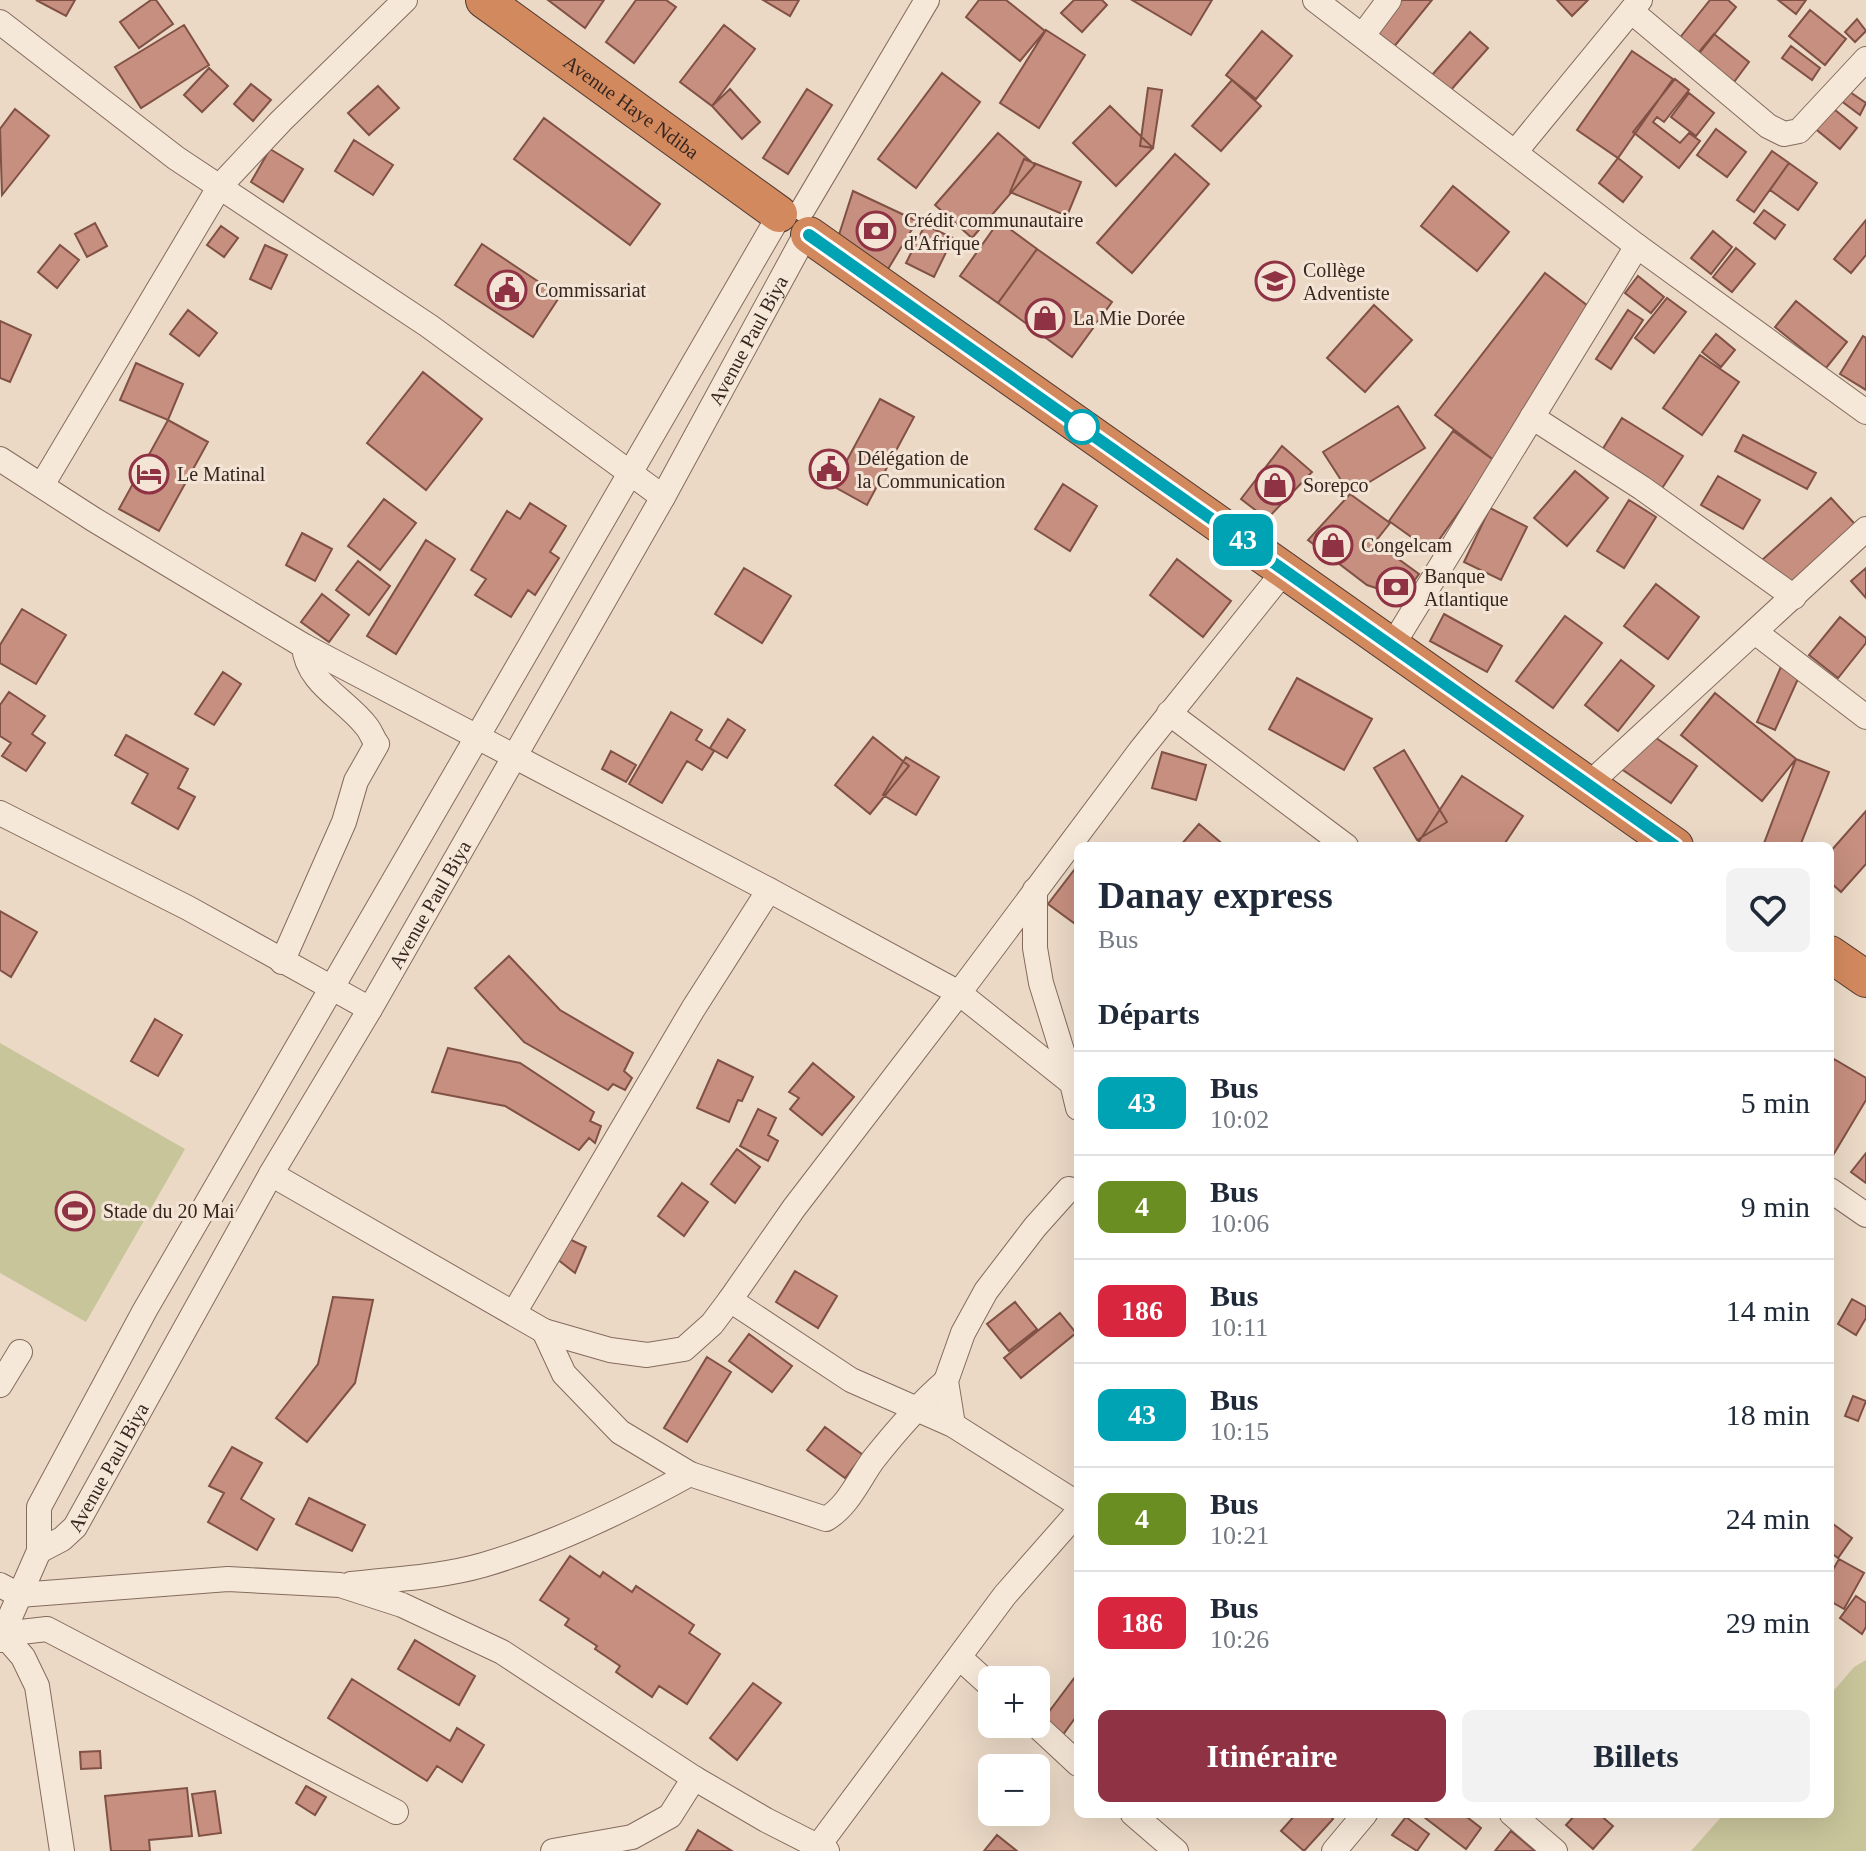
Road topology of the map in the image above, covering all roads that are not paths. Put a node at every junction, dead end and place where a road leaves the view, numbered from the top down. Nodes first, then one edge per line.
1 (405, 0) edge
2 (484, 0) edge
3 (927, 0) edge
4 (1315, 0) edge
5 (1389, 0) edge
6 (1636, 5) edge
7 (0, 22) edge
8 (1363, 35) junction
9 (1866, 59) edge
10 (1516, 151) junction
11 (220, 186) junction
12 (794, 225) junction
13 (1637, 246) junction
14 (1866, 412) edge
15 (1532, 417) junction
16 (0, 459) edge
17 (630, 475) junction
18 (42, 485) junction
19 (663, 497) junction
20 (1866, 529) edge
21 (1285, 570) junction
22 (1794, 597) junction
23 (1755, 632) junction
24 (304, 646) junction
25 (1392, 646) junction
26 (1169, 713) junction
27 (1866, 717) edge
28 (475, 737) junction
29 (514, 757) junction
30 (1588, 785) junction
31 (0, 813) edge
32 (1341, 842) edge
33 (1669, 842) edge
34 (769, 890) junction
35 (1035, 890) junction
36 (1834, 957) edge
37 (282, 962) junction
38 (1866, 979) edge
39 (332, 987) junction
40 (959, 993) junction
41 (370, 1009) junction
42 (1072, 1083) junction
43 (1074, 1091) edge
44 (271, 1174) junction
45 (1074, 1187) edge
46 (1834, 1193) edge
47 (1866, 1215) edge
48 (730, 1300) junction
49 (514, 1313) junction
50 (544, 1331) junction
51 (20, 1352) dead end
52 (946, 1381) junction
53 (0, 1385) edge
54 (914, 1409) junction
55 (953, 1425) junction
56 (690, 1474) junction
57 (1074, 1501) edge
58 (1074, 1517) edge
59 (39, 1551) junction
60 (340, 1585) junction
61 (9, 1590) edge
62 (1, 1637) edge
63 (960, 1658) junction
64 (978, 1674) edge
65 (1050, 1738) edge
66 (1074, 1760) edge
67 (694, 1778) junction
68 (396, 1812) dead end
69 (1138, 1818) edge
70 (1362, 1818) edge
71 (1517, 1818) edge
72 (823, 1848) edge
73 (62, 1851) edge
74 (553, 1851) edge
75 (1176, 1851) edge
76 (1334, 1851) edge
77 (1555, 1851) edge

1 - 11 street
2 - 12 highway, Avenue Haye Ndiba
3 - 12 street
4 - 8 street
5 - 8 street
6 - 9 street
6 - 10 street
7 - 11 street
8 - 10 street
10 - 13 street
11 - 17 street
11 - 18 street
12 - 17 street
12 - 19 street, Avenue Paul Biya
12 - 21 highway, Avenue Haye Ndiba
13 - 14 street
13 - 15 street
15 - 22 street
15 - 25 street
16 - 18 street
17 - 19 street
17 - 28 street
18 - 24 street
19 - 29 street, Avenue Paul Biya
20 - 22 street
21 - 25 highway, Avenue Haye Ndiba
21 - 26 street
22 - 23 street
23 - 27 street
23 - 30 street
24 - 28 street
24 - 37 street
25 - 30 highway, Avenue Haye Ndiba
26 - 32 street
26 - 35 street
28 - 29 street
28 - 39 street
29 - 34 street
29 - 41 street, Avenue Paul Biya
30 - 33 highway, Avenue Haye Ndiba
31 - 37 street
34 - 40 street
34 - 49 street
35 - 40 street
35 - 42 street
36 - 38 highway
37 - 39 street
39 - 41 street
39 - 59 street
40 - 42 street
40 - 48 street
41 - 44 street, Avenue Paul Biya
42 - 43 street
44 - 49 street
44 - 59 street, Avenue Paul Biya
45 - 52 street
46 - 47 street
48 - 50 street
48 - 54 street
49 - 50 street
50 - 56 street
51 - 53 street
52 - 54 street
52 - 55 street
54 - 55 street
54 - 56 street
55 - 57 street
56 - 60 street
58 - 63 street
59 - 61 street
60 - 61 street
60 - 67 street
61 - 62 street
62 - 68 street
62 - 73 street
63 - 64 street
63 - 72 street
65 - 66 street
67 - 72 street
67 - 74 street
69 - 75 street
70 - 76 street
71 - 77 street

